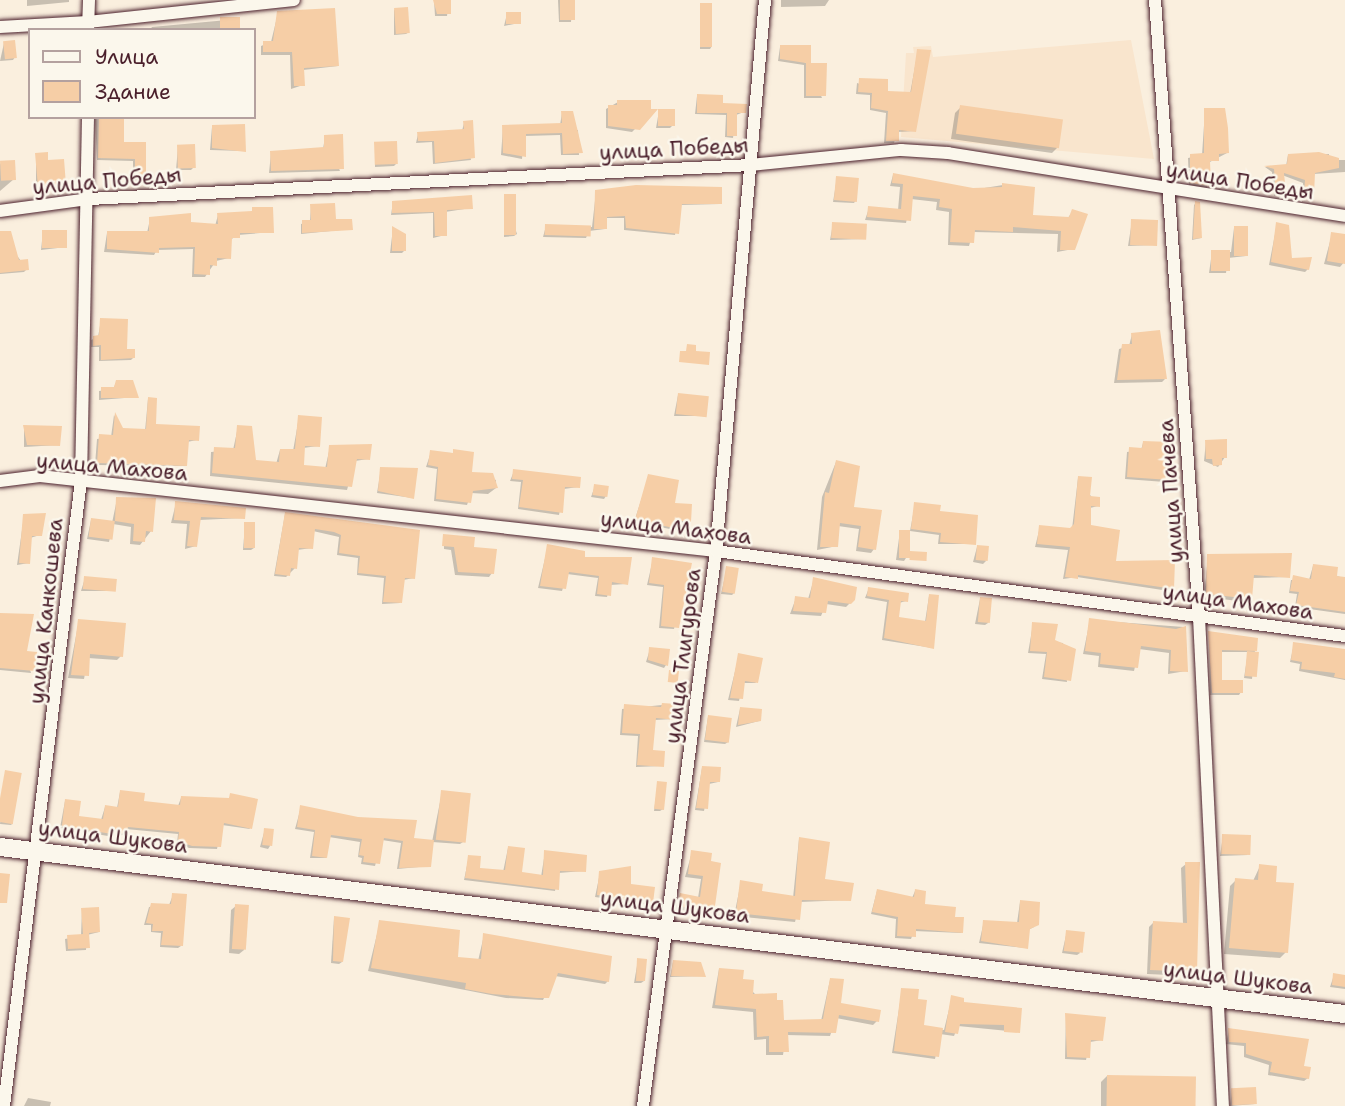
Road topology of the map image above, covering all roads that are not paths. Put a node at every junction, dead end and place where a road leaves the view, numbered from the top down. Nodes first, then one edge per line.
1 (89, 0) edge
2 (294, 0) edge
3 (765, 0) edge
4 (1155, 0) edge
5 (88, 26) edge
6 (0, 27) edge
7 (88, 119) edge
8 (750, 164) junction
9 (1170, 191) junction
10 (89, 199) junction
11 (0, 211) edge
12 (1345, 216) edge
13 (0, 481) edge
14 (80, 481) junction
15 (716, 551) junction
16 (1199, 617) junction
17 (1345, 636) edge
18 (0, 847) edge
19 (39, 851) junction
20 (668, 929) junction
21 (1220, 999) junction
22 (1345, 1014) edge
23 (4, 1106) edge
24 (643, 1106) edge
25 (1223, 1106) edge

1 - 5 street
2 - 5 street
3 - 8 street, улица Тлигурова
4 - 9 street, улица Пачева
5 - 6 street
7 - 10 street, улица Канкошева
8 - 9 street, улица Победы
8 - 10 street, улица Победы
8 - 15 street, улица Тлигурова
9 - 12 street, улица Победы
9 - 16 street, улица Пачева
10 - 11 street, улица Победы
10 - 14 street, улица Канкошева
13 - 14 street, улица Махова
14 - 15 street, улица Махова
14 - 19 street, улица Канкошева
15 - 16 street, улица Махова
15 - 20 street, улица Тлигурова
16 - 17 street, улица Махова
16 - 21 street, улица Пачева
18 - 19 main road, улица Шукова
19 - 20 main road, улица Шукова
19 - 23 street, улица Канкошева
20 - 21 main road, улица Шукова
20 - 24 street, улица Тлигурова
21 - 22 main road, улица Шукова
21 - 25 street, улица Пачева

